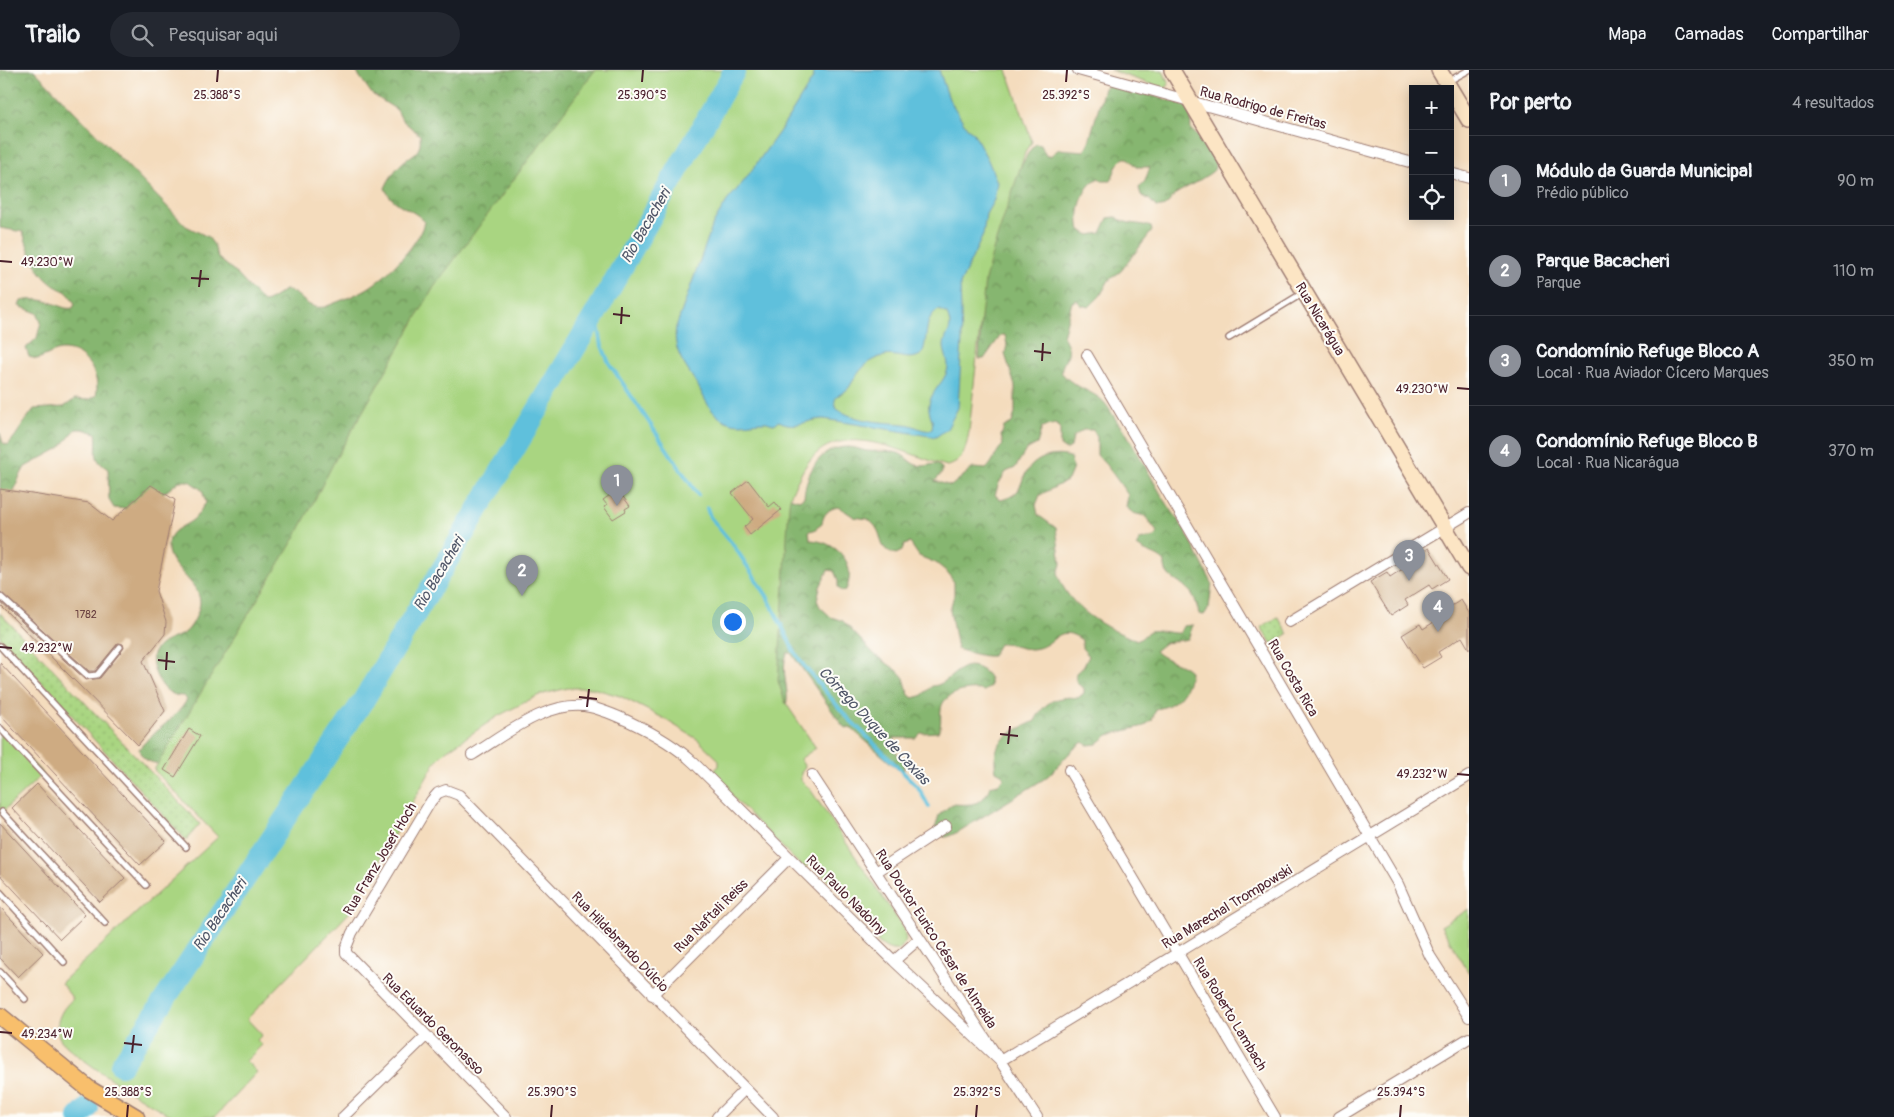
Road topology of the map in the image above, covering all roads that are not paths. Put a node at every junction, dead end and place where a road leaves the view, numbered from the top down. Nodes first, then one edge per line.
1 (1172, 70) edge
2 (1469, 70) edge
3 (1086, 71) edge
4 (1443, 76) edge
5 (1192, 103) junction
6 (1469, 120) edge
7 (1409, 162) edge
8 (1454, 174) edge
9 (1469, 178) edge
10 (1305, 292) junction
11 (1229, 338) dead end
12 (1087, 355) dead end
13 (1469, 513) edge
14 (1445, 528) junction
15 (1469, 568) edge
16 (0, 596) edge
17 (1289, 622) dead end
18 (0, 646) edge
19 (120, 647) dead end
20 (0, 728) edge
21 (472, 755) dead end
22 (1069, 770) dead end
23 (812, 776) dead end
24 (1469, 776) edge
25 (446, 790) joint
26 (2, 812) dead end
27 (946, 826) dead end
28 (1370, 837) junction
29 (186, 847) dead end
30 (789, 858) junction
31 (876, 872) junction
32 (146, 885) dead end
33 (0, 892) edge
34 (105, 923) dead end
35 (919, 939) junction
36 (346, 948) joint
37 (1178, 953) junction
38 (64, 962) dead end
39 (894, 962) junction
40 (0, 972) edge
41 (652, 995) junction
42 (25, 999) dead end
43 (0, 1016) edge
44 (1469, 1017) edge
45 (426, 1036) junction
46 (1469, 1038) edge
47 (1000, 1061) junction
48 (745, 1089) junction
49 (136, 1117) edge
50 (343, 1117) edge
51 (506, 1117) edge
52 (716, 1117) edge
53 (773, 1117) edge
54 (1037, 1117) edge
55 (1275, 1117) edge
56 (1338, 1117) edge

1 - 5 main road, Rua Nicarágua
2 - 4 lane
3 - 5 street, Rua Rodrigo de Freitas
4 - 6 main road
5 - 7 street, Rua Rodrigo de Freitas
5 - 10 main road, Rua Nicarágua
8 - 9 street
10 - 11 lane
10 - 14 main road, Rua Nicarágua
12 - 28 street, Rua Costa Rica
13 - 14 street
14 - 15 main road, Rua Nicarágua
14 - 17 street
16 - 19 lane
18 - 29 lane
20 - 32 lane
21 - 30 street, Rua Paulo Nadolny
22 - 37 street, Rua Roberto Lambach
23 - 31 street, Rua Doutor Eurico César de Almeida
24 - 28 street, Rua Marechal Trompowski
25 - 36 street, Rua Franz Josef Hoch
25 - 41 street, Rua Hildebrando Dúlcio
26 - 34 lane
27 - 31 street
28 - 37 street, Rua Marechal Trompowski
28 - 44 street, Rua Costa Rica
30 - 39 street, Rua Paulo Nadolny
30 - 41 street, Rua Naftali Reiss
31 - 35 street, Rua Doutor Eurico César de Almeida
33 - 38 lane
35 - 39 street
35 - 47 street, Rua Doutor Eurico César de Almeida
36 - 45 street, Rua Eduardo Geronasso
37 - 47 street, Rua Marechal Trompowski
37 - 55 street, Rua Roberto Lambach
39 - 47 street, Rua Paulo Nadolny
40 - 42 lane
41 - 48 street, Rua Hildebrando Dúlcio
43 - 49 main road
45 - 50 street
45 - 51 street, Rua Eduardo Geronasso
46 - 56 street
47 - 54 street, Rua Doutor Eurico César de Almeida
48 - 52 street
48 - 53 street, Rua Hildebrando Dúlcio

